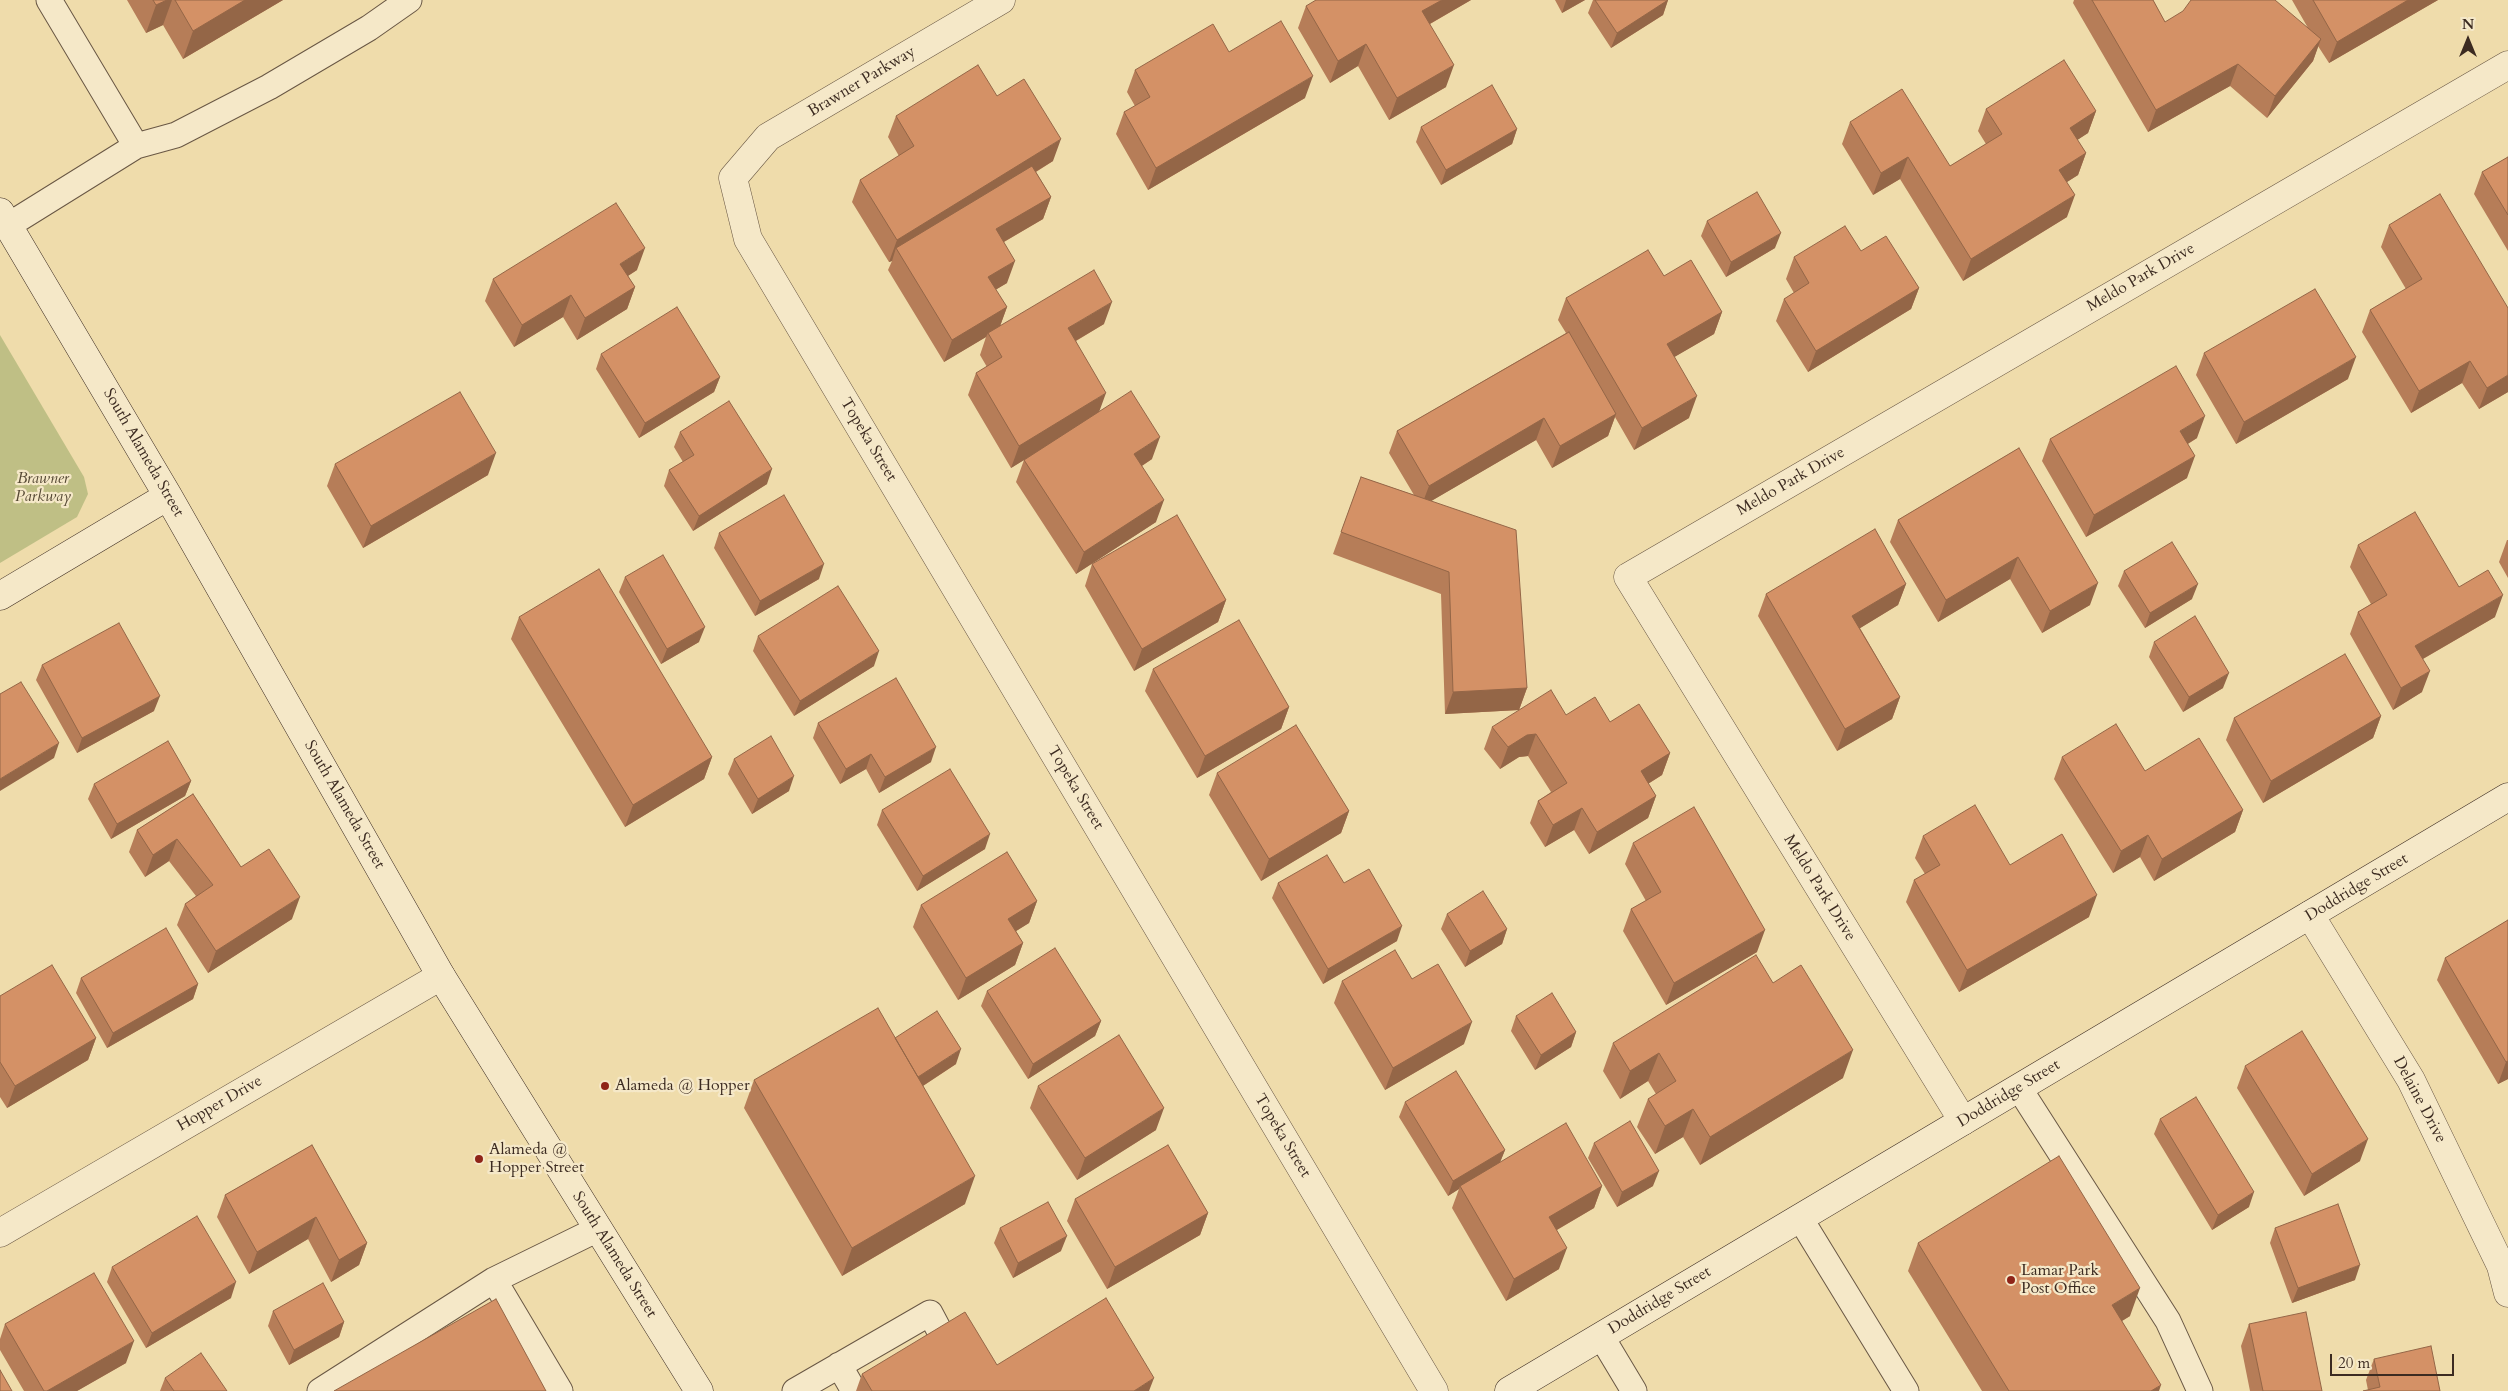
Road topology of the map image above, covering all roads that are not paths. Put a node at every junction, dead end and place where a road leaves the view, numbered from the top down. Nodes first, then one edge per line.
1 (49, 0) edge
2 (409, 0) edge
3 (1001, 0) edge
4 (2508, 65) edge
5 (136, 146) junction
6 (733, 178) joint
7 (5, 219) edge
8 (168, 496) junction
9 (0, 596) edge
10 (2508, 797) edge
11 (2310, 915) junction
12 (441, 976) junction
13 (2019, 1088) junction
14 (1963, 1121) junction
15 (1800, 1218) junction
16 (598, 1229) junction
17 (0, 1232) edge
18 (494, 1280) junction
19 (2508, 1294) edge
20 (1601, 1336) junction
21 (947, 1345) edge
22 (839, 1365) junction
23 (320, 1391) edge
24 (560, 1391) edge
25 (699, 1391) edge
26 (795, 1391) edge
27 (854, 1391) edge
28 (1434, 1391) edge
29 (1509, 1391) edge
30 (1634, 1391) edge
31 (1906, 1391) edge
32 (2200, 1391) edge

1 - 5 lane
2 - 5 lane
3 - 6 street, Brawner Parkway
4 - 14 street, Meldo Park Drive
5 - 7 lane
6 - 28 street, Topeka Street
7 - 8 street, South Alameda Street
8 - 9 street
8 - 12 street, South Alameda Street
10 - 11 street, Doddridge Street
11 - 13 street, Doddridge Street
11 - 19 street, Delaine Drive
12 - 16 street, South Alameda Street
12 - 17 street, Hopper Drive
13 - 14 street, Doddridge Street
13 - 32 lane
14 - 15 street, Doddridge Street
15 - 20 street, Doddridge Street
15 - 31 lane
16 - 18 lane
16 - 25 street, South Alameda Street
18 - 23 lane
18 - 24 lane
20 - 29 street, Doddridge Street
20 - 30 lane
21 - 22 lane
22 - 26 lane
22 - 27 lane

